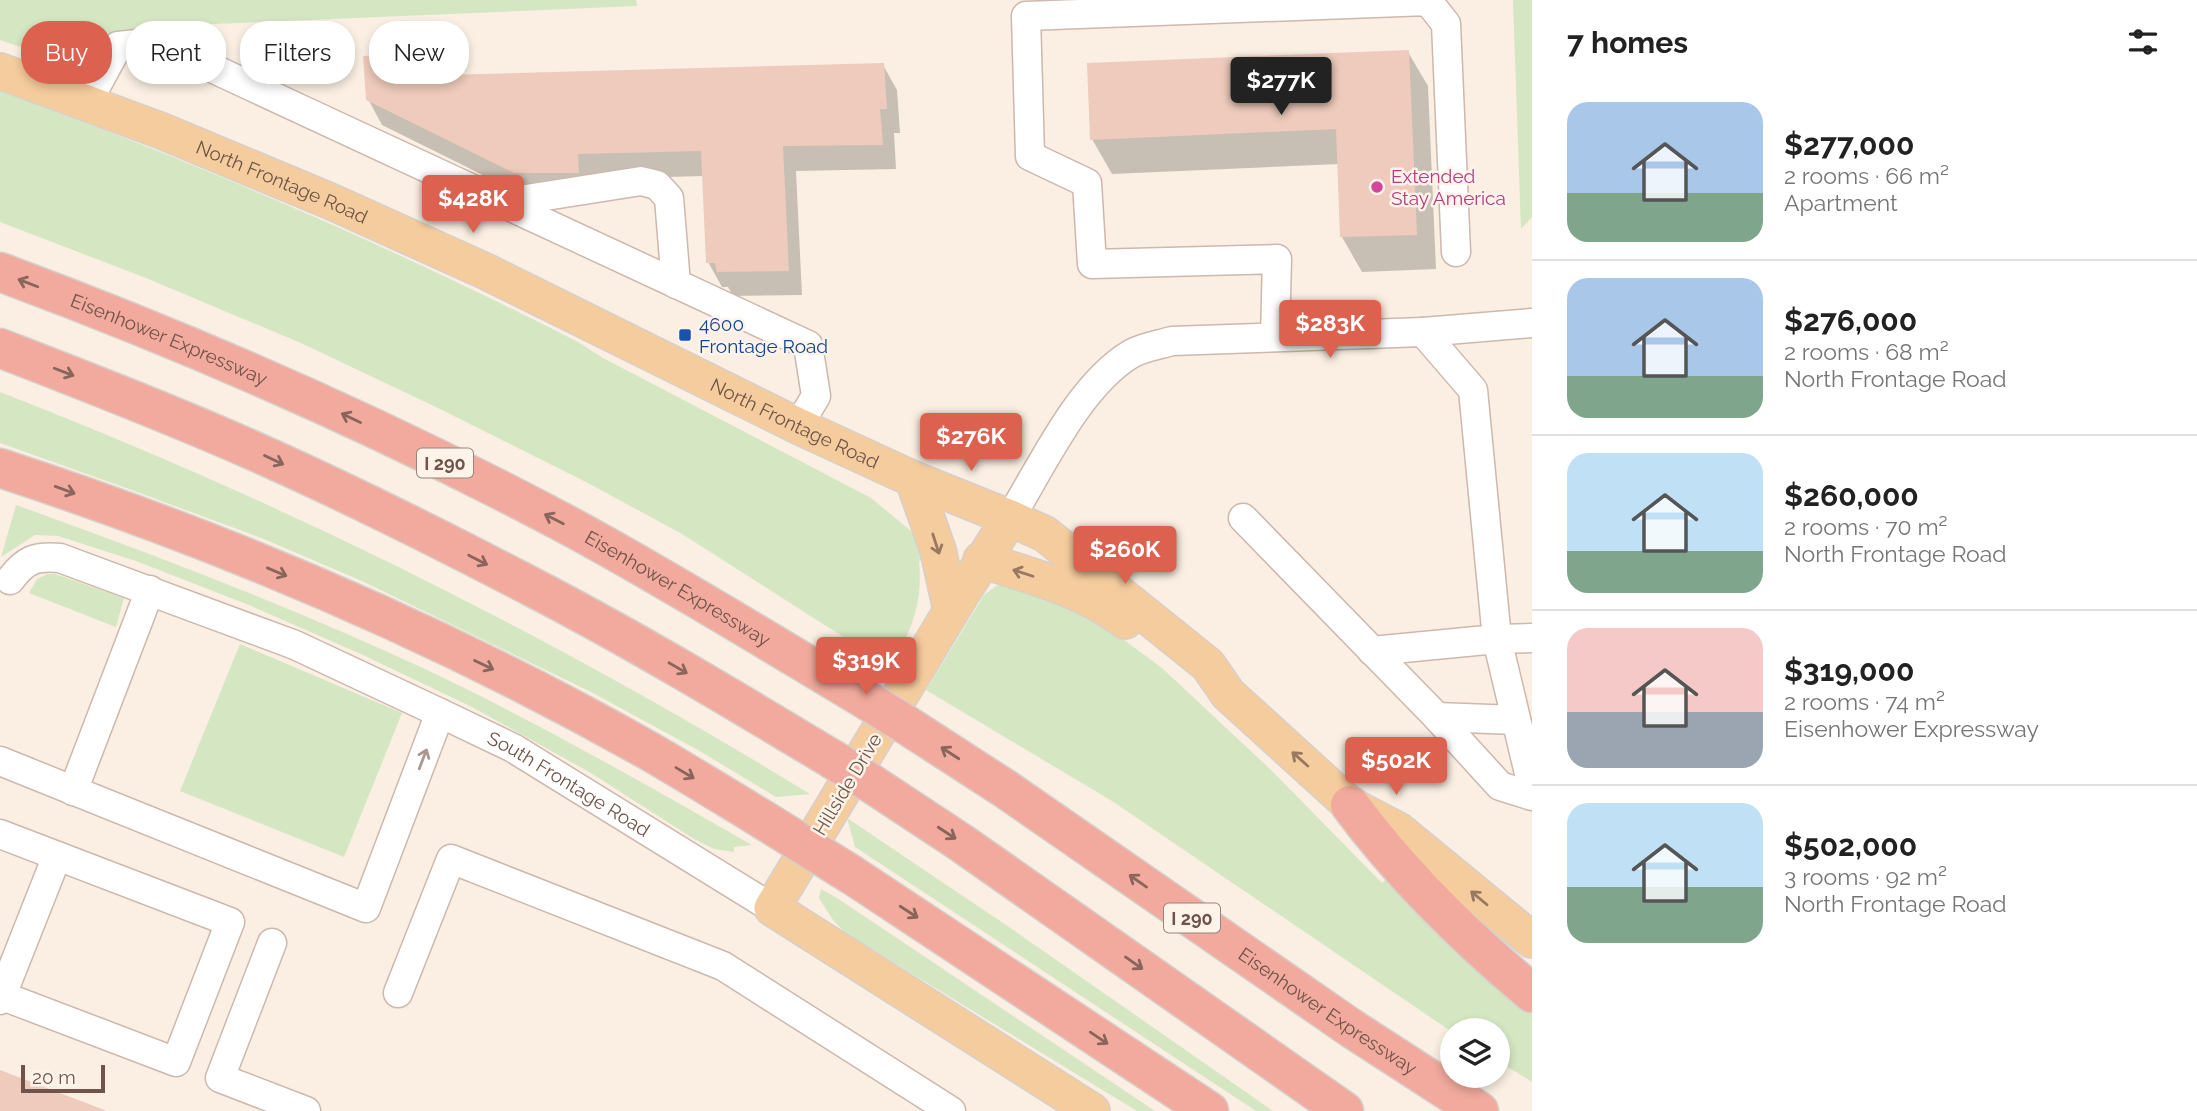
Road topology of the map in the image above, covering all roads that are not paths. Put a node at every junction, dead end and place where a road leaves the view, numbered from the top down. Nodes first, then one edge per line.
1 (0, 71) edge
2 (88, 103) junction
3 (501, 203) junction
4 (1456, 253) dead end
5 (0, 272) edge
6 (676, 284) junction
7 (1532, 323) edge
8 (1423, 331) junction
9 (1275, 337) junction
10 (0, 348) edge
11 (798, 426) junction
12 (0, 468) edge
13 (913, 479) junction
14 (1010, 518) junction
15 (1243, 518) dead end
16 (981, 560) junction
17 (9, 580) dead end
18 (150, 590) junction
19 (951, 610) junction
20 (1532, 638) edge
21 (1497, 639) junction
22 (1372, 650) junction
23 (1228, 694) junction
24 (440, 713) junction
25 (1437, 717) junction
26 (1516, 720) junction
27 (0, 761) edge
28 (1532, 786) edge
29 (73, 791) junction
30 (1532, 796) edge
31 (1350, 805) junction
32 (0, 834) edge
33 (57, 856) junction
34 (772, 908) junction
35 (1532, 940) edge
36 (272, 943) dead end
37 (398, 993) dead end
38 (1532, 993) edge
39 (1, 997) edge
40 (306, 1111) edge
41 (951, 1111) edge
42 (1093, 1111) edge
43 (1209, 1111) edge
44 (1344, 1111) edge
45 (1479, 1111) edge

1 - 2 main road, North Frontage Road
2 - 3 street
2 - 11 main road, North Frontage Road
3 - 6 street
3 - 6 street
4 - 9 street
45 -> 5 highway, Eisenhower Expressway / I 290, bridge
6 - 11 street
7 - 8 street
8 - 9 street
8 - 21 street
9 - 14 street
10 -> 44 highway, bridge
11 - 13 main road, North Frontage Road
12 -> 43 highway, bridge
13 - 14 main road, North Frontage Road
13 -> 19 main road
14 - 16 main road, Hillside Drive
14 - 23 main road, North Frontage Road
15 - 22 street
16 - 19 main road, Hillside Drive
23 -> 16 main road
17 - 18 street, South Frontage Road
18 - 24 street, South Frontage Road
18 - 29 street
19 - 34 main road, Hillside Drive
20 - 21 street
21 - 22 street
21 - 26 street
22 - 25 street
31 -> 23 main road, North Frontage Road
29 -> 24 street
24 - 34 street, South Frontage Road
25 - 26 street
25 - 30 street
26 - 28 street
27 - 29 street
35 -> 31 main road, North Frontage Road
31 - 38 highway
32 - 33 street
33 - 39 street
33 - 39 street
34 - 42 main road, South Frontage Road
36 - 40 street
37 - 41 street

